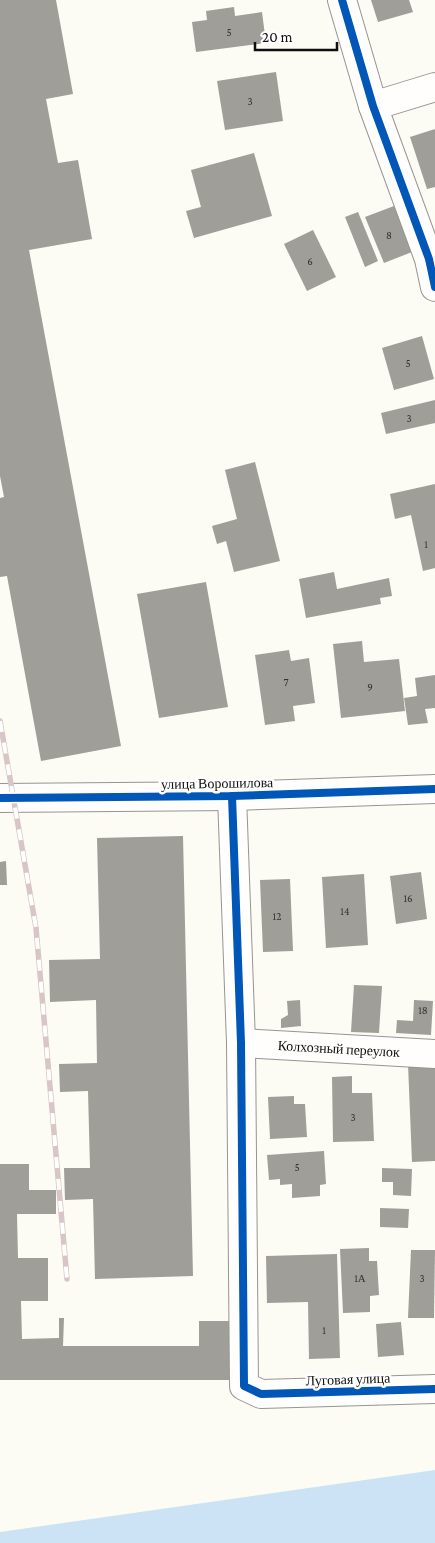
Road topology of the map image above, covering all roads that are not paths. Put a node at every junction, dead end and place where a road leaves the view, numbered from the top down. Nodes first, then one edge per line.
1 (342, 0) edge
2 (435, 87) edge
3 (373, 106) junction
4 (435, 287) edge
5 (435, 789) edge
6 (232, 796) junction
7 (0, 798) edge
8 (242, 1043) junction
9 (435, 1054) edge
10 (435, 1389) edge

1 - 3 street
2 - 3 street
3 - 4 street
5 - 6 street, улица Ворошилова
6 - 7 street, улица Ворошилова
6 - 8 street
8 - 9 street, Колхозный переулок
8 - 10 street, Луговая улица

